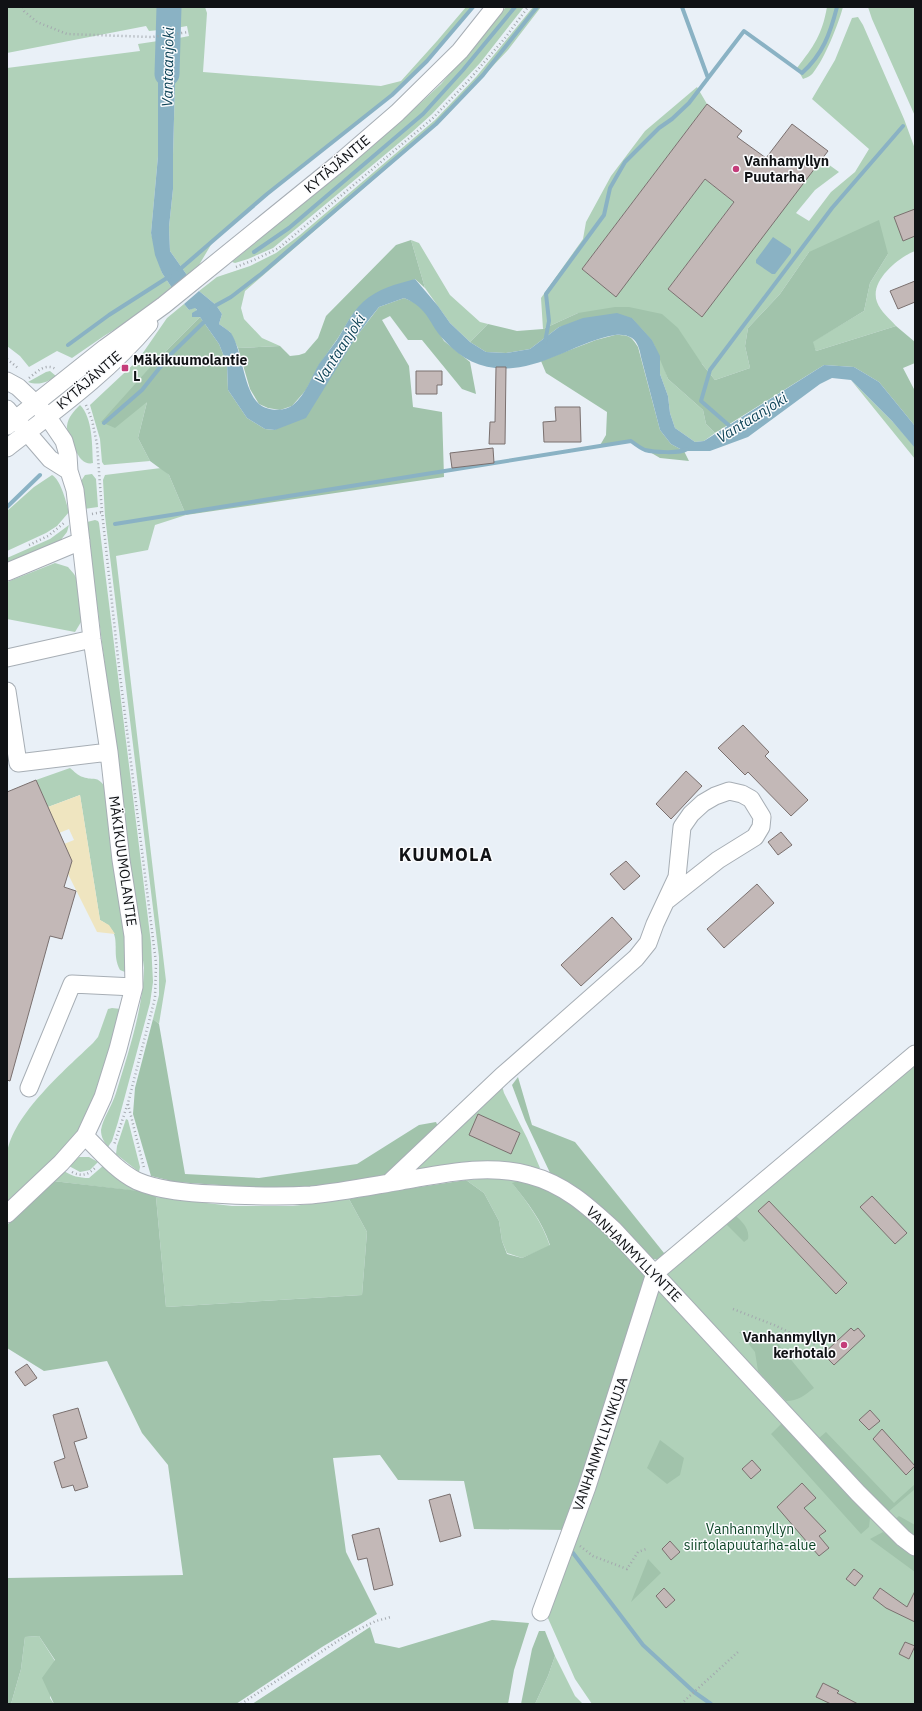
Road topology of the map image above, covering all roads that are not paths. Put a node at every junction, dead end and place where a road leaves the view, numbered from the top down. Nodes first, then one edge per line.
1 (495, 7) edge
2 (164, 305) junction
3 (7, 381) edge
4 (36, 404) junction
5 (47, 416) junction
6 (10, 418) edge
7 (27, 432) junction
8 (7, 448) edge
9 (69, 471) junction
10 (81, 540) junction
11 (7, 572) edge
12 (92, 640) junction
13 (7, 658) edge
14 (7, 691) edge
15 (109, 752) junction
16 (13, 763) edge
17 (666, 901) junction
18 (134, 987) junction
19 (915, 1054) edge
20 (29, 1088) dead end
21 (85, 1136) junction
22 (389, 1183) junction
23 (7, 1214) edge
24 (655, 1274) junction
25 (915, 1547) edge
26 (540, 1612) dead end

1 - 2 street, KYTÄJÄNTIE
2 - 4 street, KYTÄJÄNTIE
2 - 5 street, KYTÄJÄNTIE
3 - 4 street, MÄKIKUUMOLANTIE
4 - 5 street, MÄKIKUUMOLANTIE
4 - 6 street, KYTÄJÄNTIE
5 - 7 street, KYTÄJÄNTIE
5 - 9 street, MÄKIKUUMOLANTIE
6 - 7 street
7 - 8 street, KYTÄJÄNTIE
7 - 9 street
9 - 10 street, MÄKIKUUMOLANTIE
10 - 11 street
10 - 12 street, MÄKIKUUMOLANTIE
12 - 13 street
12 - 15 street, MÄKIKUUMOLANTIE
14 - 16 street
15 - 16 street
15 - 18 street, MÄKIKUUMOLANTIE
17 - 17 street
17 - 22 street
18 - 20 street
18 - 21 street, MÄKIKUUMOLANTIE
19 - 24 street
21 - 22 street, VANHANMYLLYNTIE
21 - 23 street, MÄKIKUUMOLANTIE
22 - 24 street, VANHANMYLLYNTIE
24 - 25 street, VANHANMYLLYNTIE
24 - 26 street, VANHANMYLLYNKUJA

